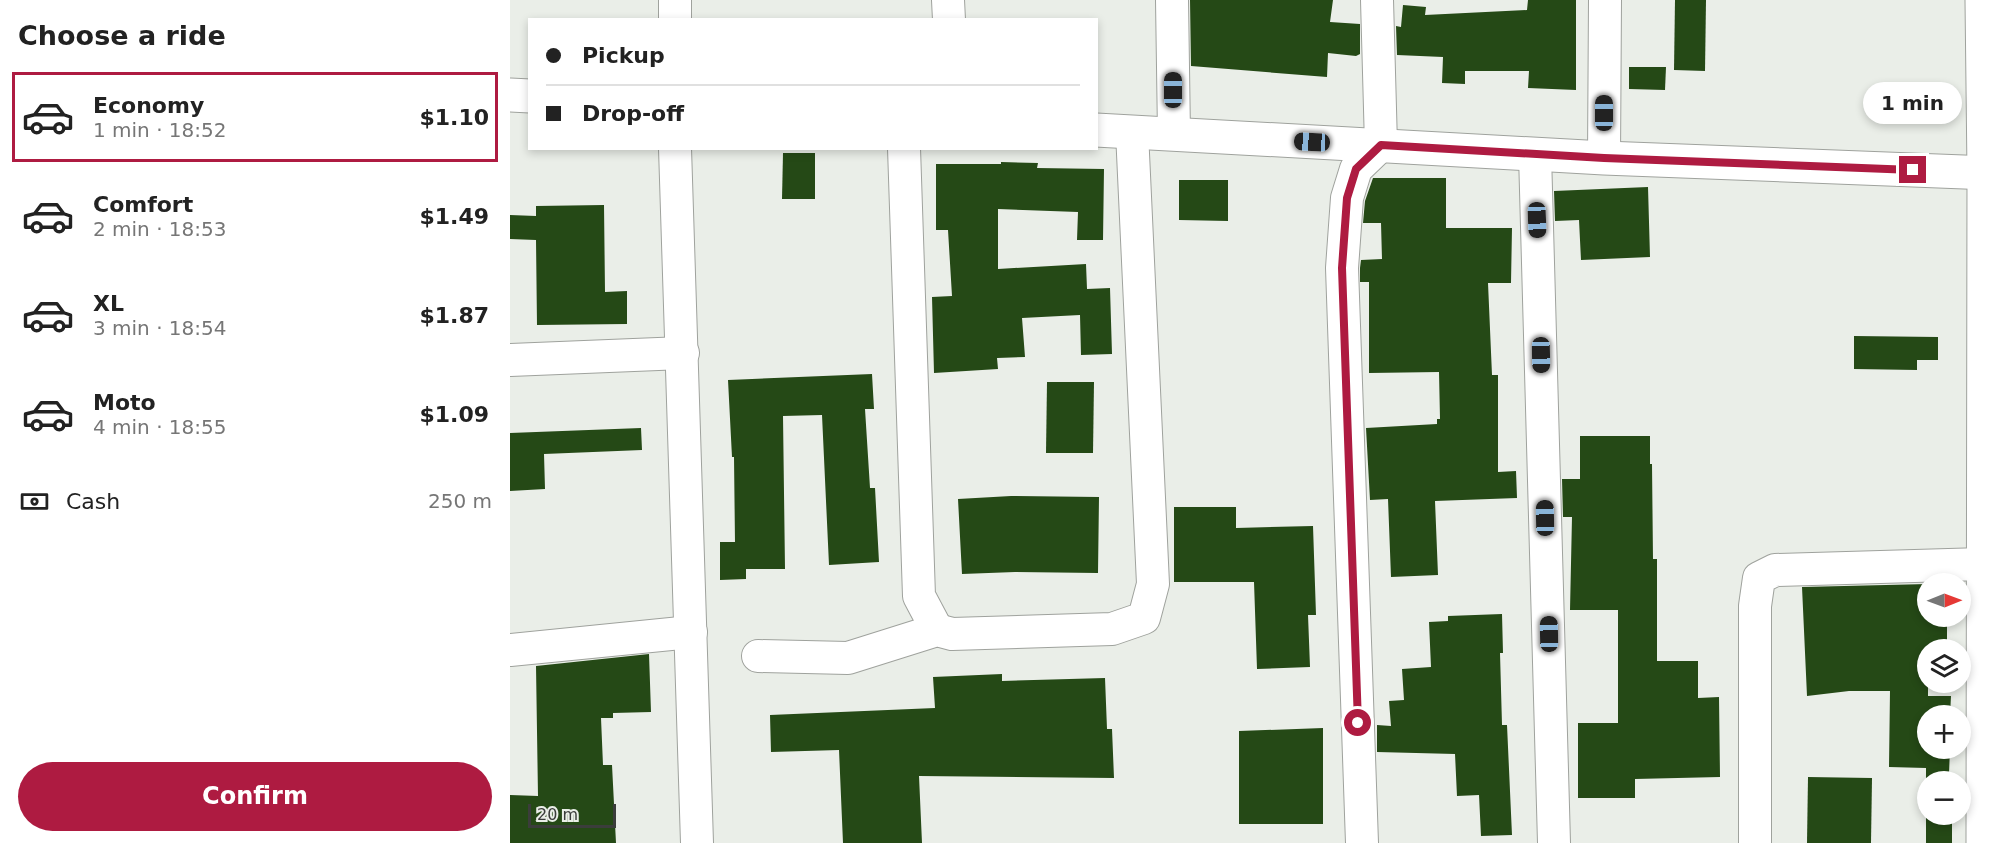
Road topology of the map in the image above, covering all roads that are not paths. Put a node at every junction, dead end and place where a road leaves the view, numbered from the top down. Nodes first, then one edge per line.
1 (675, 0) edge
2 (948, 0) edge
3 (1172, 0) edge
4 (1377, 0) edge
5 (1605, 0) edge
6 (1982, 0) edge
7 (675, 18) edge
8 (949, 18) edge
9 (510, 95) edge
10 (528, 96) edge
11 (1098, 130) edge
12 (1132, 132) junction
13 (1174, 134) junction
14 (1381, 145) junction
15 (675, 150) edge
16 (904, 150) edge
17 (1535, 154) junction
18 (1604, 158) junction
19 (1987, 173) edge
20 (683, 353) junction
21 (510, 360) edge
22 (1983, 564) junction
23 (937, 630) junction
24 (691, 632) junction
25 (510, 650) edge
26 (758, 656) dead end
27 (698, 843) edge
28 (1362, 843) edge
29 (1554, 843) edge
30 (1755, 843) edge
31 (1983, 843) edge

1 - 7 street
2 - 8 street
3 - 13 street
4 - 14 street
5 - 18 street
6 - 19 street
9 - 10 street
11 - 12 street
12 - 13 street
12 - 23 street
13 - 14 street
14 - 17 street
14 - 28 street
15 - 20 street
16 - 23 street
17 - 18 street
17 - 29 street
18 - 19 street
19 - 22 street
20 - 21 street
20 - 24 street
22 - 30 street
22 - 31 street
23 - 26 street
24 - 25 street
24 - 27 street

